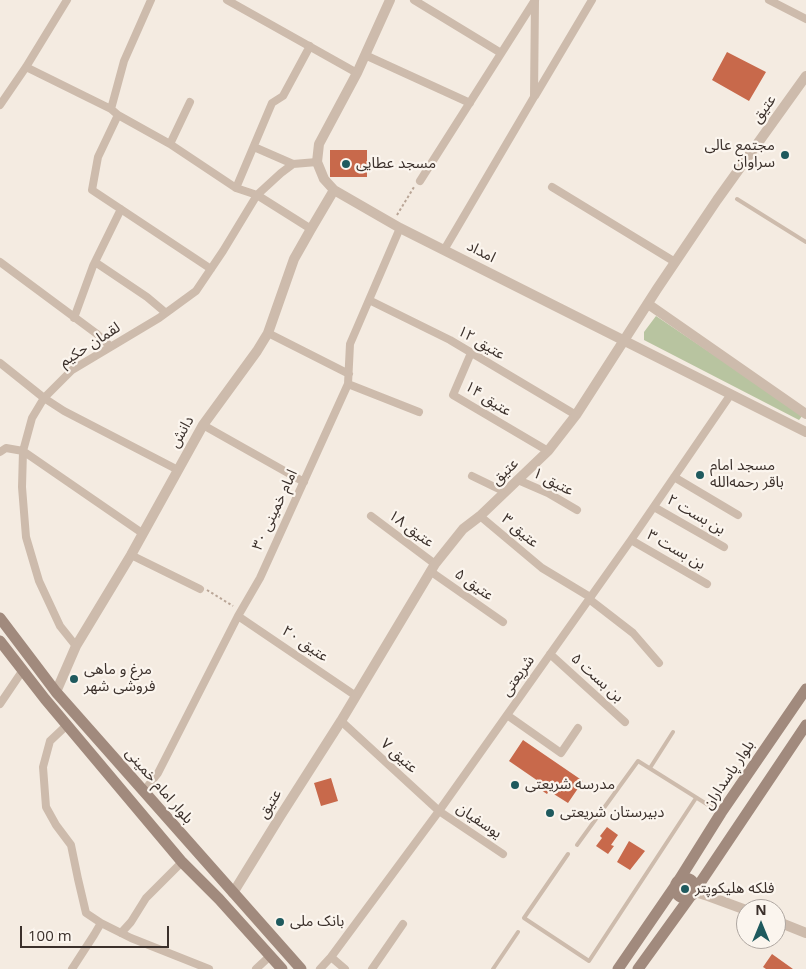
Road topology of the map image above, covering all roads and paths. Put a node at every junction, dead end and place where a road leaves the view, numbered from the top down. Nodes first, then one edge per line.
1 (67, 0) edge
2 (151, 0) edge
3 (227, 0) edge
4 (246, 0) edge
5 (390, 0) edge
6 (414, 0) edge
7 (535, 0) edge
8 (592, 0) edge
9 (769, 0) edge
10 (242, 8) junction
11 (806, 19) edge
12 (310, 46) junction
13 (501, 53) junction
14 (365, 55) junction
15 (26, 67) junction
16 (357, 73) junction
17 (806, 76) edge
18 (534, 97) junction
19 (190, 102) dead end
20 (470, 103) junction
21 (0, 105) edge
22 (110, 109) junction
23 (118, 115) junction
24 (170, 144) junction
25 (254, 147) junction
26 (317, 162) junction
27 (293, 164) junction
28 (420, 181) joint
29 (552, 187) dead end
30 (236, 188) junction
31 (334, 190) junction
32 (256, 195) junction
33 (738, 199) dead end
34 (121, 209) junction
35 (396, 226) junction
36 (311, 229) junction
37 (806, 242) edge
38 (444, 250) junction
39 (0, 262) edge
40 (94, 262) junction
41 (675, 262) junction
42 (211, 269) junction
43 (369, 300) junction
44 (648, 304) junction
45 (166, 314) junction
46 (74, 318) junction
47 (268, 333) junction
48 (624, 341) junction
49 (110, 346) junction
50 (471, 353) junction
51 (0, 364) edge
52 (349, 374) junction
53 (348, 384) junction
54 (731, 394) junction
55 (44, 398) junction
56 (418, 412) dead end
57 (806, 414) edge
58 (576, 415) junction
59 (203, 425) junction
60 (805, 430) edge
61 (23, 451) junction
62 (548, 451) junction
63 (0, 452) edge
64 (178, 470) junction
65 (472, 476) dead end
66 (674, 477) junction
67 (518, 480) junction
68 (304, 482) junction
69 (505, 492) junction
70 (654, 507) junction
71 (577, 510) dead end
72 (738, 515) dead end
73 (371, 516) dead end
74 (480, 516) junction
75 (142, 533) junction
76 (631, 540) junction
77 (724, 547) dead end
78 (130, 554) junction
79 (433, 568) junction
80 (707, 584) dead end
81 (200, 589) joint
82 (590, 598) junction
83 (240, 614) junction
84 (0, 618) edge
85 (503, 622) dead end
86 (0, 642) edge
87 (76, 646) junction
88 (550, 654) junction
89 (659, 663) dead end
90 (23, 670) junction
91 (806, 688) edge
92 (56, 692) junction
93 (356, 696) junction
94 (0, 704) edge
95 (507, 715) junction
96 (340, 721) junction
97 (625, 722) dead end
98 (67, 725) junction
99 (806, 725) edge
100 (578, 728) dead end
101 (673, 732) dead end
102 (650, 768) junction
103 (144, 792) junction
104 (696, 798) junction
105 (439, 811) junction
106 (720, 812) junction
107 (577, 845) dead end
108 (503, 854) dead end
109 (568, 854) dead end
110 (182, 862) junction
111 (677, 883) junction
112 (233, 893) junction
113 (694, 893) junction
114 (224, 904) junction
115 (736, 906) edge
116 (101, 923) junction
117 (403, 924) dead end
118 (786, 925) edge
119 (518, 932) dead end
120 (121, 933) junction
121 (806, 933) edge
122 (270, 956) junction
123 (331, 957) junction
124 (640, 968) edge
125 (72, 969) edge
126 (209, 969) edge
127 (256, 969) edge
128 (282, 969) edge
129 (300, 969) edge
130 (320, 969) edge
131 (345, 969) edge
132 (372, 969) edge
133 (493, 969) edge
134 (618, 969) edge

1 - 15 street
2 - 22 street
3 - 10 street
4 - 10 street
5 - 14 street
6 - 13 street
7 - 13 street
7 - 18 street
8 - 18 street
9 - 11 street
10 - 12 street
12 - 16 street
12 - 25 street
13 - 20 street
14 - 16 street
14 - 20 street
15 - 21 street
15 - 22 street
16 - 26 street
17 - 41 street, عتیق
18 - 38 street
19 - 24 street
20 - 28 street
22 - 23 street
23 - 24 street
23 - 34 street
24 - 30 street
25 - 27 street
25 - 30 street
26 - 27 street
26 - 31 street, امداد
27 - 32 street, لقمان حکیم
28 - 35 path
29 - 41 street
30 - 32 street
31 - 35 street, امداد
31 - 36 street, دانش
32 - 36 street
32 - 42 street, لقمان حکیم
33 - 37 lane
34 - 40 street
34 - 42 street
35 - 38 street, امداد
35 - 43 street, امام خمینی ۳۰
36 - 47 street, دانش
38 - 48 street, امداد
39 - 46 street
40 - 45 street
40 - 46 street
41 - 44 street, عتیق
42 - 45 street, لقمان حکیم
43 - 50 street, عتیق ۱۲
43 - 52 street, امام خمینی ۳۰
44 - 48 street, عتیق
44 - 57 street
45 - 49 street, لقمان حکیم
46 - 49 street
47 - 52 street
47 - 59 street, دانش
48 - 54 street, امداد
48 - 58 street, عتیق
49 - 55 street, لقمان حکیم
50 - 58 street, عتیق ۱۲
50 - 62 street, عتیق ۱۴
51 - 55 street
52 - 53 street, امام خمینی ۳۰
53 - 56 street
53 - 68 street, امام خمینی ۳۰
54 - 60 street, امداد
54 - 66 street, شریعتی
55 - 61 street, لقمان حکیم
55 - 64 street
58 - 62 street, عتیق
59 - 64 street, دانش
59 - 68 street
61 - 63 street
61 - 75 street
61 - 87 street, لقمان حکیم
62 - 67 street, عتیق
64 - 75 street, دانش
65 - 69 street
66 - 70 street, شریعتی
66 - 72 street
67 - 69 street, عتیق
67 - 71 street, عتیق ۱
68 - 83 street, امام خمینی ۳۰
69 - 74 street, عتیق
70 - 76 street, شریعتی
70 - 77 street, بن بست ۲
73 - 79 street, عتیق ۱۸
74 - 79 street, عتیق
74 - 82 street, عتیق ۳
75 - 78 street, دانش
76 - 80 street, بن بست ۳
76 - 82 street, شریعتی
78 - 81 street
78 - 87 street, دانش
79 - 85 street, عتیق ۵
79 - 93 street, عتیق
81 - 83 path
82 - 88 street, شریعتی
82 - 89 street, عتیق ۳
83 - 93 street, عتیق ۲۰
83 - 103 street, امام خمینی ۳۰
84 - 92 main road, بلوار امام خمینی
86 - 90 main road, بلوار امام خمینی
87 - 92 street, دانش
88 - 95 street, شریعتی
88 - 97 street, بن بست ۵
90 - 94 street
90 - 98 main road, بلوار امام خمینی
91 - 106 main road, بلوار پاسداران
92 - 103 main road, بلوار امام خمینی
93 - 96 street, عتیق
95 - 100 street
95 - 105 street, شریعتی
96 - 105 street, عتیق ۷
96 - 112 street, عتیق
98 - 110 main road, بلوار امام خمینی
98 - 116 street
99 - 113 main road
101 - 102 lane
102 - 104 lane
102 - 107 lane
103 - 112 main road, بلوار امام خمینی
104 - 106 lane
104 - 109 lane
105 - 108 street, یوسفیان
105 - 123 street, شریعتی
106 - 111 main road, بلوار پاسداران
110 - 114 main road, بلوار امام خمینی
110 - 120 street
111 - 113 main road
111 - 113 main road
111 - 134 main road, بلوار پاسداران
112 - 114 main road
112 - 129 main road, بلوار امام خمینی
113 - 115 street
113 - 124 main road
114 - 122 main road, بلوار امام خمینی
116 - 120 street
116 - 125 street
117 - 132 street
118 - 121 street
119 - 133 lane
120 - 126 street
122 - 127 street
122 - 128 main road, بلوار امام خمینی
123 - 130 street, شریعتی
123 - 131 street

